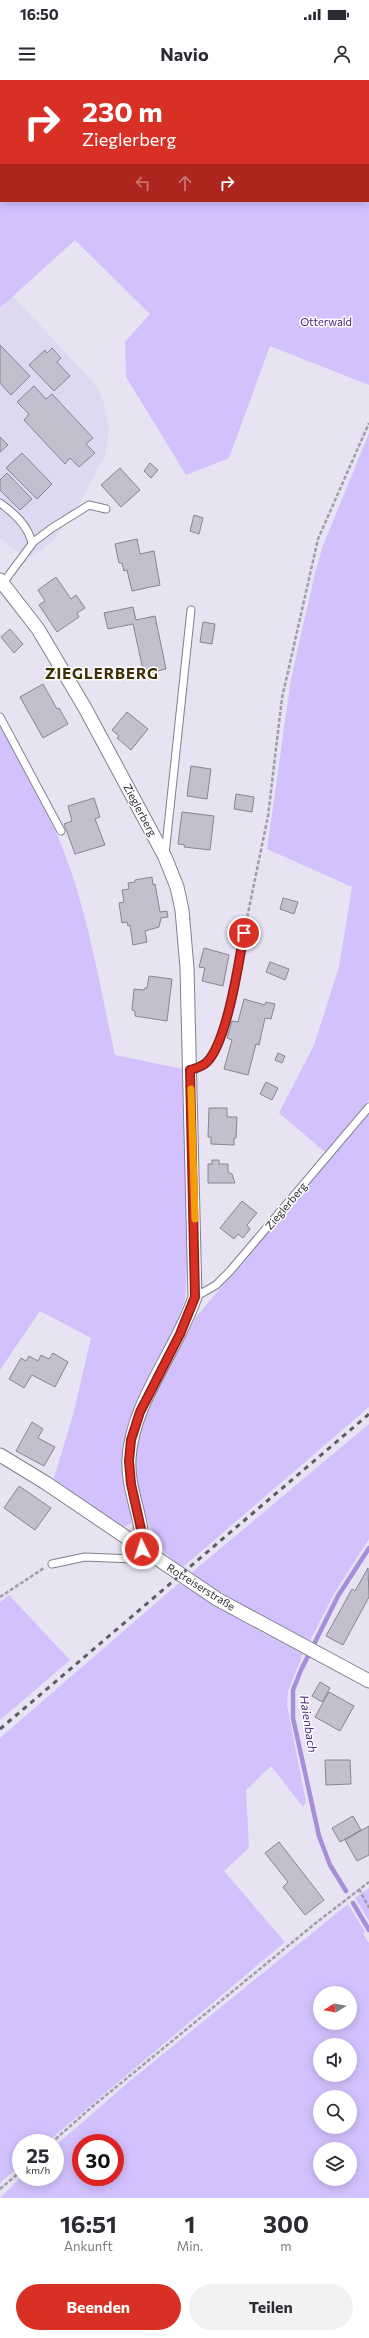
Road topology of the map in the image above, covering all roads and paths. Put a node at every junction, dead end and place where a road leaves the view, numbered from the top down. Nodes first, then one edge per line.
1 (369, 423) edge
2 (0, 503) edge
3 (106, 509) dead end
4 (32, 543) junction
5 (1, 582) edge
6 (191, 610) dead end
7 (0, 717) edge
8 (61, 832) dead end
9 (165, 857) junction
10 (244, 933) joint
11 (190, 1070) junction
12 (369, 1107) edge
13 (195, 1297) junction
14 (0, 1455) edge
15 (142, 1549) junction
16 (52, 1564) joint
17 (0, 1597) edge
18 (369, 1681) edge
19 (369, 1882) edge
20 (359, 1889) junction
21 (369, 1908) edge
22 (62, 2134) edge
23 (12, 2179) edge
24 (0, 2189) edge

1 - 10 path
2 - 4 lane
3 - 4 lane
4 - 5 lane
5 - 9 street, Zieglerberg
6 - 9 lane
7 - 8 lane
9 - 11 street, Zieglerberg
10 - 11 lane
11 - 13 street, Zieglerberg
12 - 13 lane, Zieglerberg
13 - 15 street, Zieglerberg
14 - 15 street, Rotreiserstraße
15 - 16 lane
15 - 18 street, Rotreiserstraße
16 - 17 path
19 - 20 path
20 - 21 path
20 - 22 path
23 - 24 path

